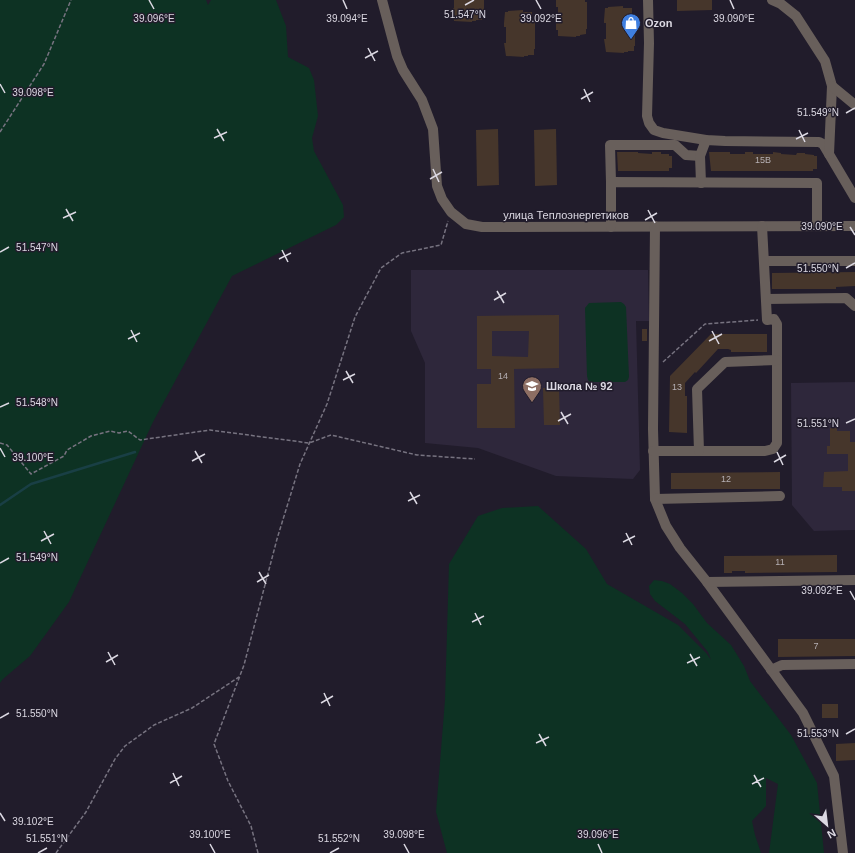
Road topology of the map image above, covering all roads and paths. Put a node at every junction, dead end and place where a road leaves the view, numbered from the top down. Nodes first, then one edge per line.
1 (71, 0) edge
2 (382, 0) edge
3 (648, 0) edge
4 (772, 0) edge
5 (832, 86) junction
6 (855, 105) edge
7 (0, 132) edge
8 (706, 140) junction
9 (829, 154) junction
10 (700, 156) junction
11 (611, 182) junction
12 (701, 182) junction
13 (855, 198) edge
14 (451, 212) junction
15 (655, 226) junction
16 (762, 226) junction
17 (817, 226) junction
18 (855, 226) edge
19 (611, 227) junction
20 (764, 261) junction
21 (855, 262) edge
22 (766, 299) junction
23 (855, 306) edge
24 (767, 320) junction
25 (777, 360) junction
26 (654, 370) junction
27 (0, 443) edge
28 (310, 444) junction
29 (653, 451) junction
30 (699, 451) junction
31 (475, 459) dead end
32 (780, 496) dead end
33 (654, 499) junction
34 (855, 580) edge
35 (707, 582) junction
36 (855, 664) edge
37 (770, 670) junction
38 (239, 677) junction
39 (56, 853) edge
40 (258, 853) edge
41 (843, 853) edge

1 - 7 path
2 - 14 street
3 - 8 street
4 - 5 street
5 - 6 street
5 - 9 street
8 - 9 street
8 - 10 street
9 - 13 street
10 - 11 street
10 - 12 street
11 - 12 street
11 - 19 street
12 - 17 street
14 - 19 street, улица Теплоэнергетиков
14 - 28 path
15 - 16 street, улица Теплоэнергетиков
15 - 19 street, улица Теплоэнергетиков
15 - 26 street
16 - 17 street, улица Теплоэнергетиков
16 - 20 street
17 - 18 street, улица Теплоэнергетиков
20 - 21 street
20 - 22 street
22 - 23 street
22 - 24 street
24 - 25 street
24 - 26 path
25 - 30 street
25 - 30 street
26 - 29 street
27 - 28 path
28 - 31 path
28 - 38 path
29 - 30 street
29 - 33 street
32 - 33 street
33 - 35 street
34 - 35 street
35 - 37 street
36 - 37 street
37 - 41 street
38 - 39 path
38 - 40 path

